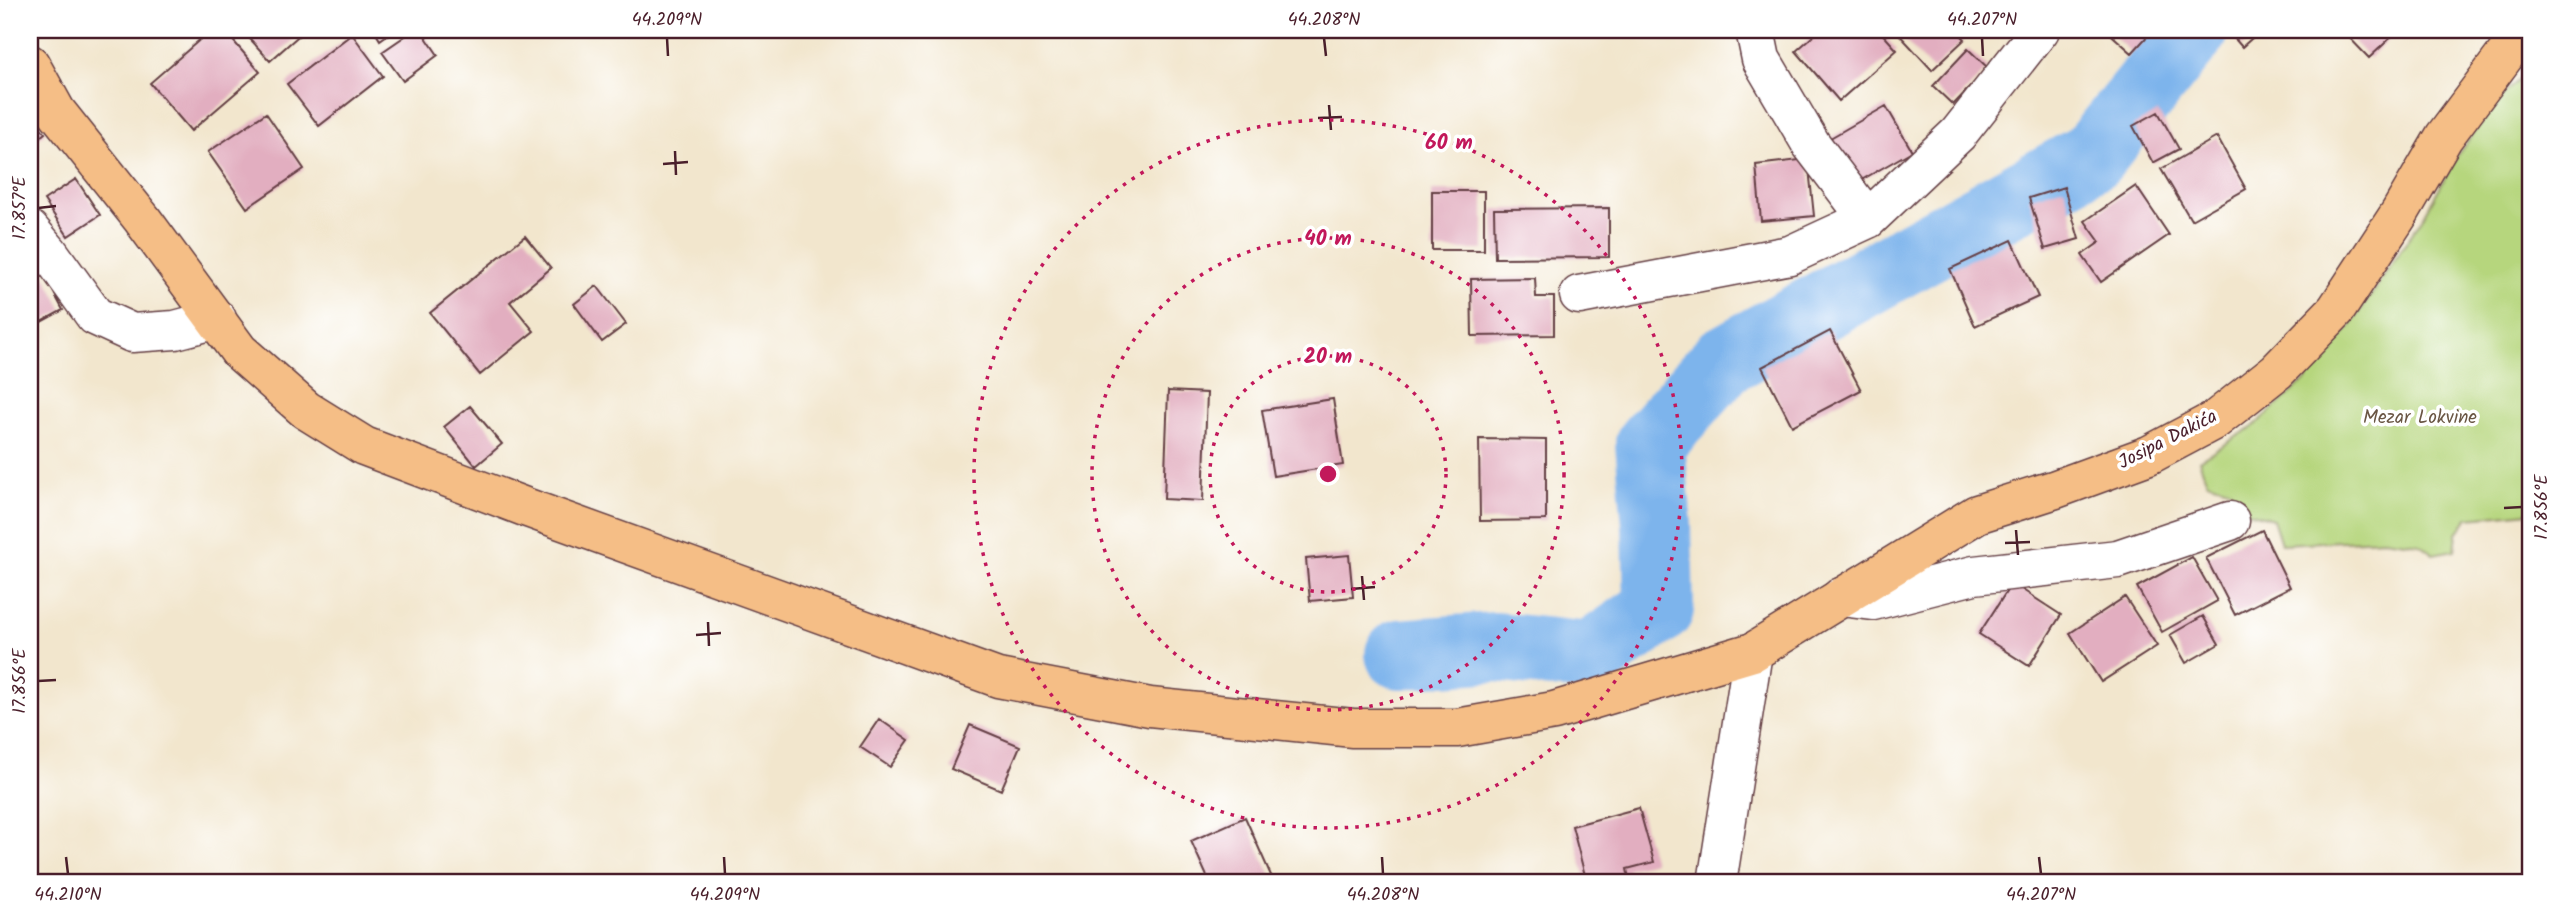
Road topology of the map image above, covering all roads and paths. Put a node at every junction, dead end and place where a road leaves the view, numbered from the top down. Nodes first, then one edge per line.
1 (1755, 30) edge
2 (2039, 30) edge
3 (2524, 30) edge
4 (30, 64) edge
5 (1868, 219) junction
6 (30, 230) edge
7 (1579, 295) dead end
8 (217, 319) junction
9 (2230, 521) dead end
10 (1841, 597) junction
11 (1753, 652) junction
12 (1717, 883) edge

1 - 5 street
2 - 5 street
3 - 10 main road, Josipa Dakića
4 - 8 main road, Josipa Dakića
5 - 7 street
6 - 8 street
8 - 11 main road, Josipa Dakića
9 - 10 street
10 - 11 main road, Josipa Dakića
11 - 12 street

